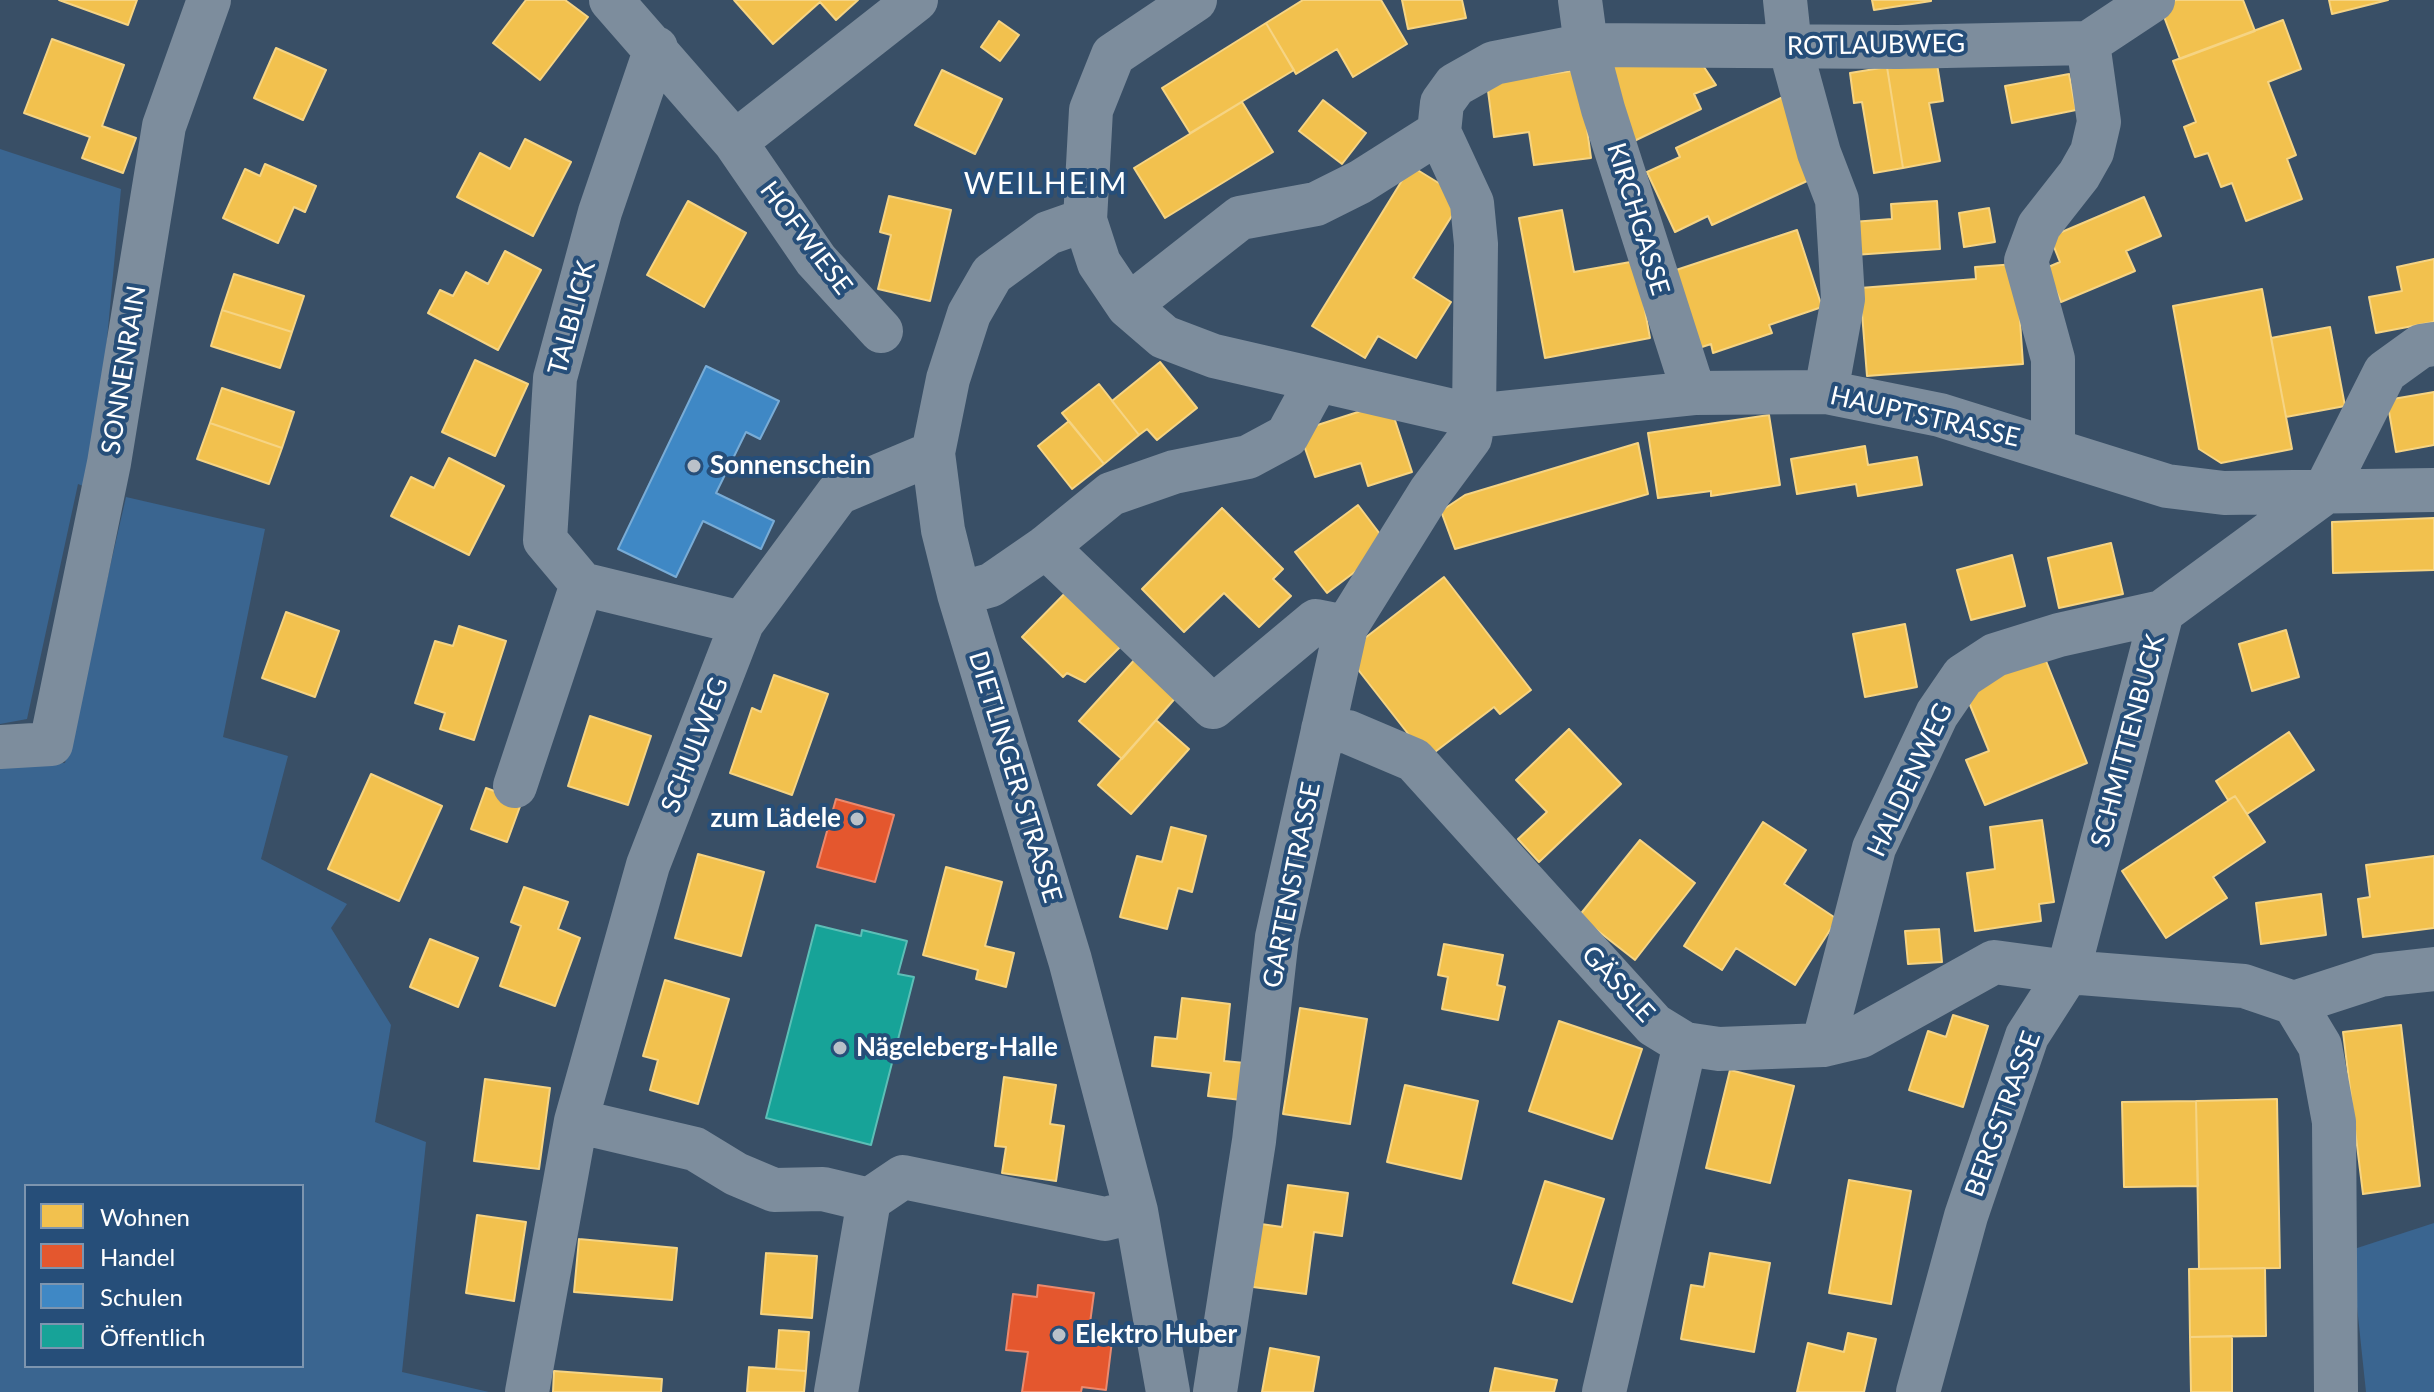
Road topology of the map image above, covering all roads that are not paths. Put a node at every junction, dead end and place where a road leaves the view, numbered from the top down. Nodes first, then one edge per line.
1 (209, 0) edge
2 (611, 0) edge
3 (916, 0) edge
4 (1195, 0) edge
5 (1580, 0) edge
6 (1785, 0) edge
7 (2153, 0) edge
8 (2088, 43) junction
9 (1586, 45) junction
10 (1790, 47) junction
11 (656, 48) junction
12 (1439, 132) junction
13 (735, 142) junction
14 (1085, 220) junction
15 (1128, 306) junction
16 (881, 331) dead end
17 (2434, 344) edge
18 (1317, 381) junction
19 (1826, 392) junction
20 (1694, 393) junction
21 (1474, 416) junction
22 (2053, 449) junction
23 (933, 453) junction
24 (2434, 490) edge
25 (2324, 493) junction
26 (1046, 547) junction
27 (582, 584) junction
28 (959, 594) junction
29 (2162, 612) junction
30 (742, 623) junction
31 (1346, 627) junction
32 (1323, 729) junction
33 (0, 747) edge
34 (515, 786) dead end
35 (2434, 969) edge
36 (2068, 972) junction
37 (2294, 1003) junction
38 (1685, 1044) junction
39 (1823, 1045) junction
40 (576, 1121) junction
41 (869, 1200) junction
42 (1136, 1211) junction
43 (527, 1392) edge
44 (836, 1392) edge
45 (1168, 1392) edge
46 (1215, 1392) edge
47 (1604, 1392) edge
48 (1918, 1392) edge
49 (2336, 1392) edge

1 - 33 street, SONNENRAIN
2 - 11 street, HOFWIESE
3 - 13 street
4 - 14 street, HAUPTSTRASSE
5 - 9 street, KIRCHGASSE
6 - 10 street
7 - 8 street
8 - 10 street, ROTLAUBWEG
8 - 22 street
9 - 10 street, ROTLAUBWEG
9 - 12 street, ROTLAUBWEG
9 - 20 street, KIRCHGASSE
10 - 19 street
11 - 13 street, HOFWIESE
11 - 27 street, TALBLICK
12 - 15 street
12 - 21 street
13 - 16 street, HOFWIESE
14 - 15 street, HAUPTSTRASSE
14 - 23 street, DIETLINGER STRASSE
15 - 18 street, HAUPTSTRASSE
17 - 25 street
18 - 21 street, HAUPTSTRASSE
18 - 26 street
19 - 20 street, HAUPTSTRASSE
19 - 22 street, HAUPTSTRASSE
20 - 21 street, HAUPTSTRASSE
21 - 31 street, GARTENSTRASSE
22 - 25 street, HAUPTSTRASSE
23 - 28 street, DIETLINGER STRASSE
23 - 30 street, SCHULWEG
24 - 25 street, HAUPTSTRASSE
25 - 29 street, SCHMITTENBUCK
26 - 28 street
26 - 31 street
27 - 30 street
27 - 34 street
28 - 42 street, DIETLINGER STRASSE
29 - 36 street, SCHMITTENBUCK
29 - 39 street, HALDENWEG
30 - 40 street, SCHULWEG
31 - 32 street, GARTENSTRASSE
32 - 38 street, GÄSSLE
32 - 46 street, GARTENSTRASSE
35 - 37 street
36 - 37 street
36 - 39 street, GÄSSLE
36 - 48 street, BERGSTRASSE
37 - 49 street
38 - 39 street, GÄSSLE
38 - 47 street
40 - 41 street
40 - 43 street, SCHULWEG
41 - 42 street
41 - 44 street
42 - 45 street, DIETLINGER STRASSE

